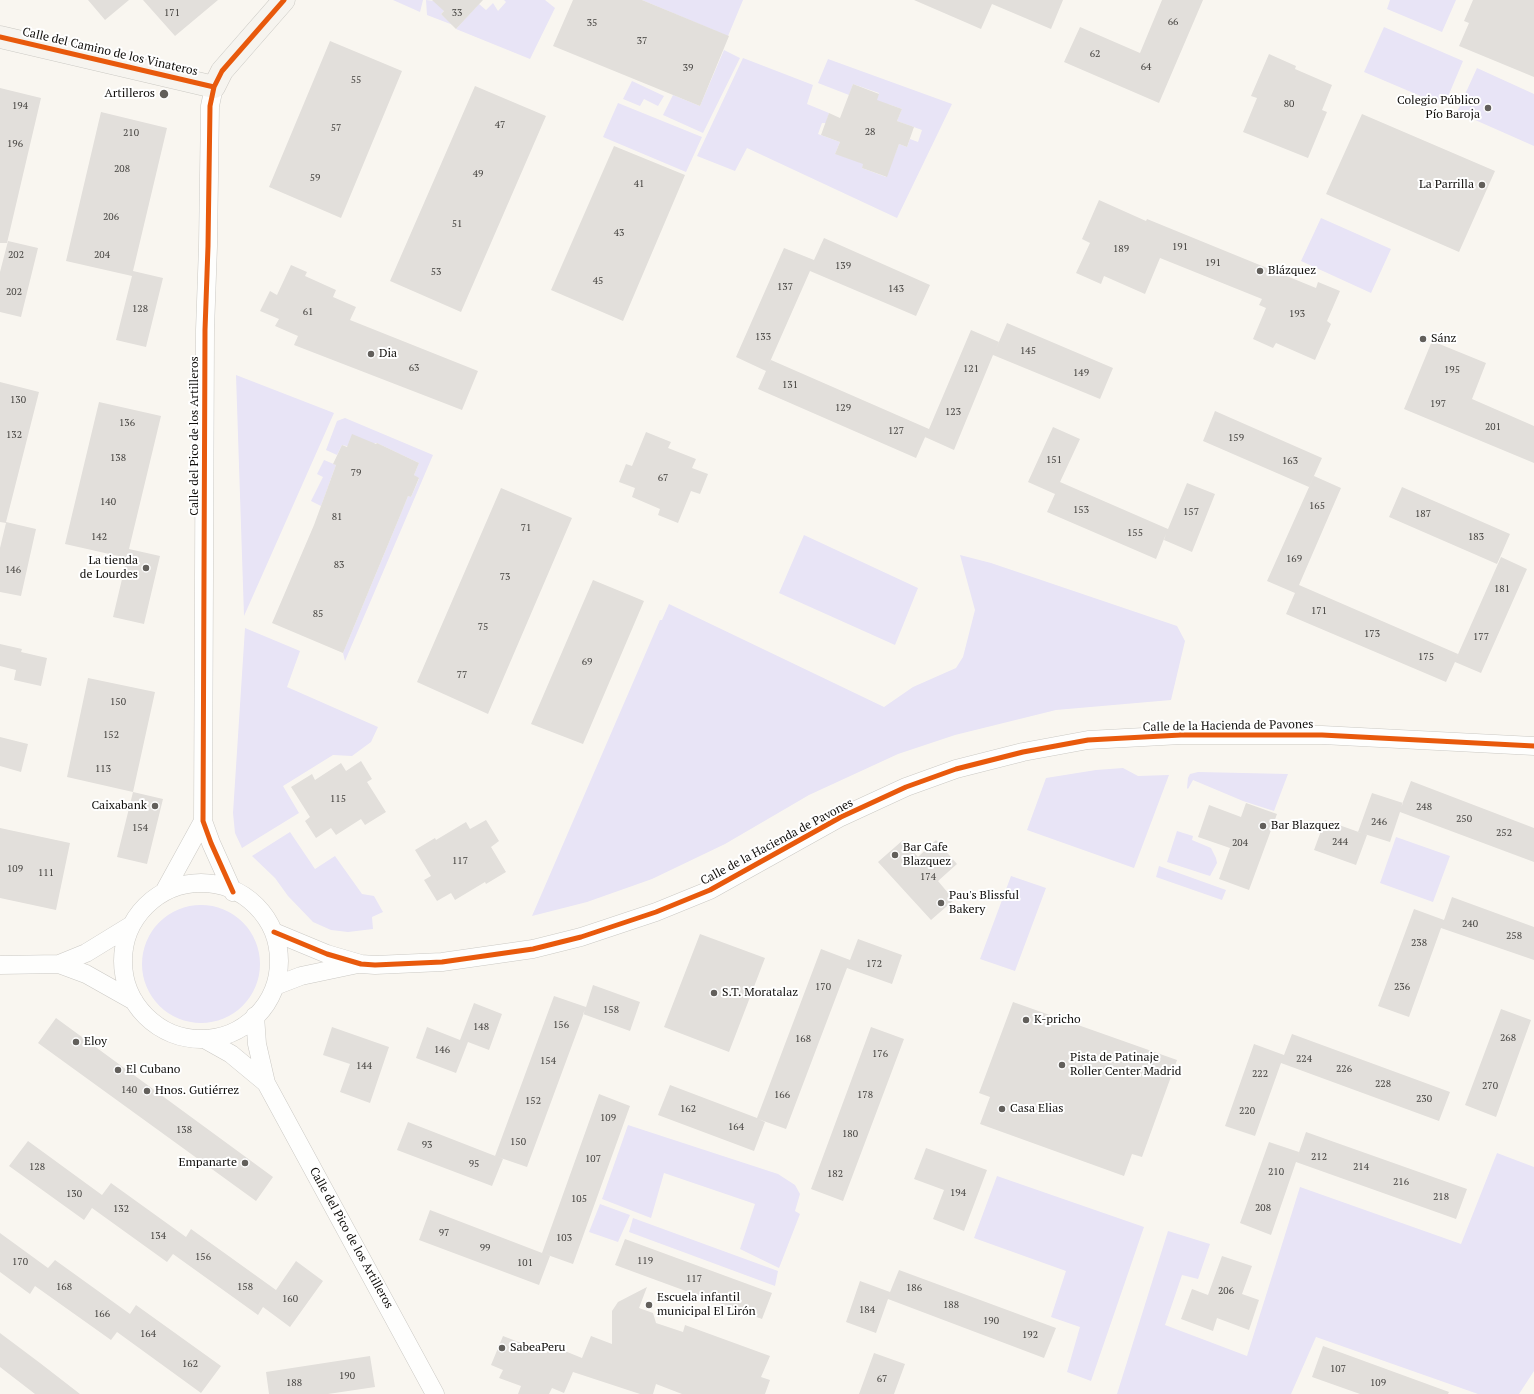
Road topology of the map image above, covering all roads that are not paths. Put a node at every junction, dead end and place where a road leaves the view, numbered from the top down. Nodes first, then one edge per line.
1 (284, 0) edge
2 (0, 37) edge
3 (214, 87) junction
4 (1534, 746) edge
5 (203, 821) junction
6 (164, 892) junction
7 (233, 892) junction
8 (130, 926) junction
9 (274, 932) junction
10 (59, 964) junction
11 (361, 964) junction
12 (0, 965) edge
13 (274, 986) junction
14 (134, 1001) junction
15 (255, 1016) junction
16 (206, 1040) junction
17 (266, 1083) junction
18 (435, 1394) edge

1 - 3 street, Calle del Pico de los Artilleros
2 - 3 street, Calle del Camino de los Vinateros
3 - 5 street, Calle del Pico de los Artilleros
4 - 11 street, Calle de la Hacienda de Pavones
5 - 6 street, Calle del Pico de los Artilleros
5 - 7 street, Calle del Pico de los Artilleros
6 - 7 street
6 - 8 street
7 - 9 street
8 - 10 street
8 - 14 street
9 - 11 street, Calle de la Hacienda de Pavones
9 - 13 street
10 - 12 street
10 - 14 street
11 - 13 street, Calle de la Hacienda de Pavones
13 - 15 street
14 - 16 street
15 - 16 street
15 - 17 street, Calle del Pico de los Artilleros
16 - 17 street, Calle del Pico de los Artilleros
17 - 18 street, Calle del Pico de los Artilleros

